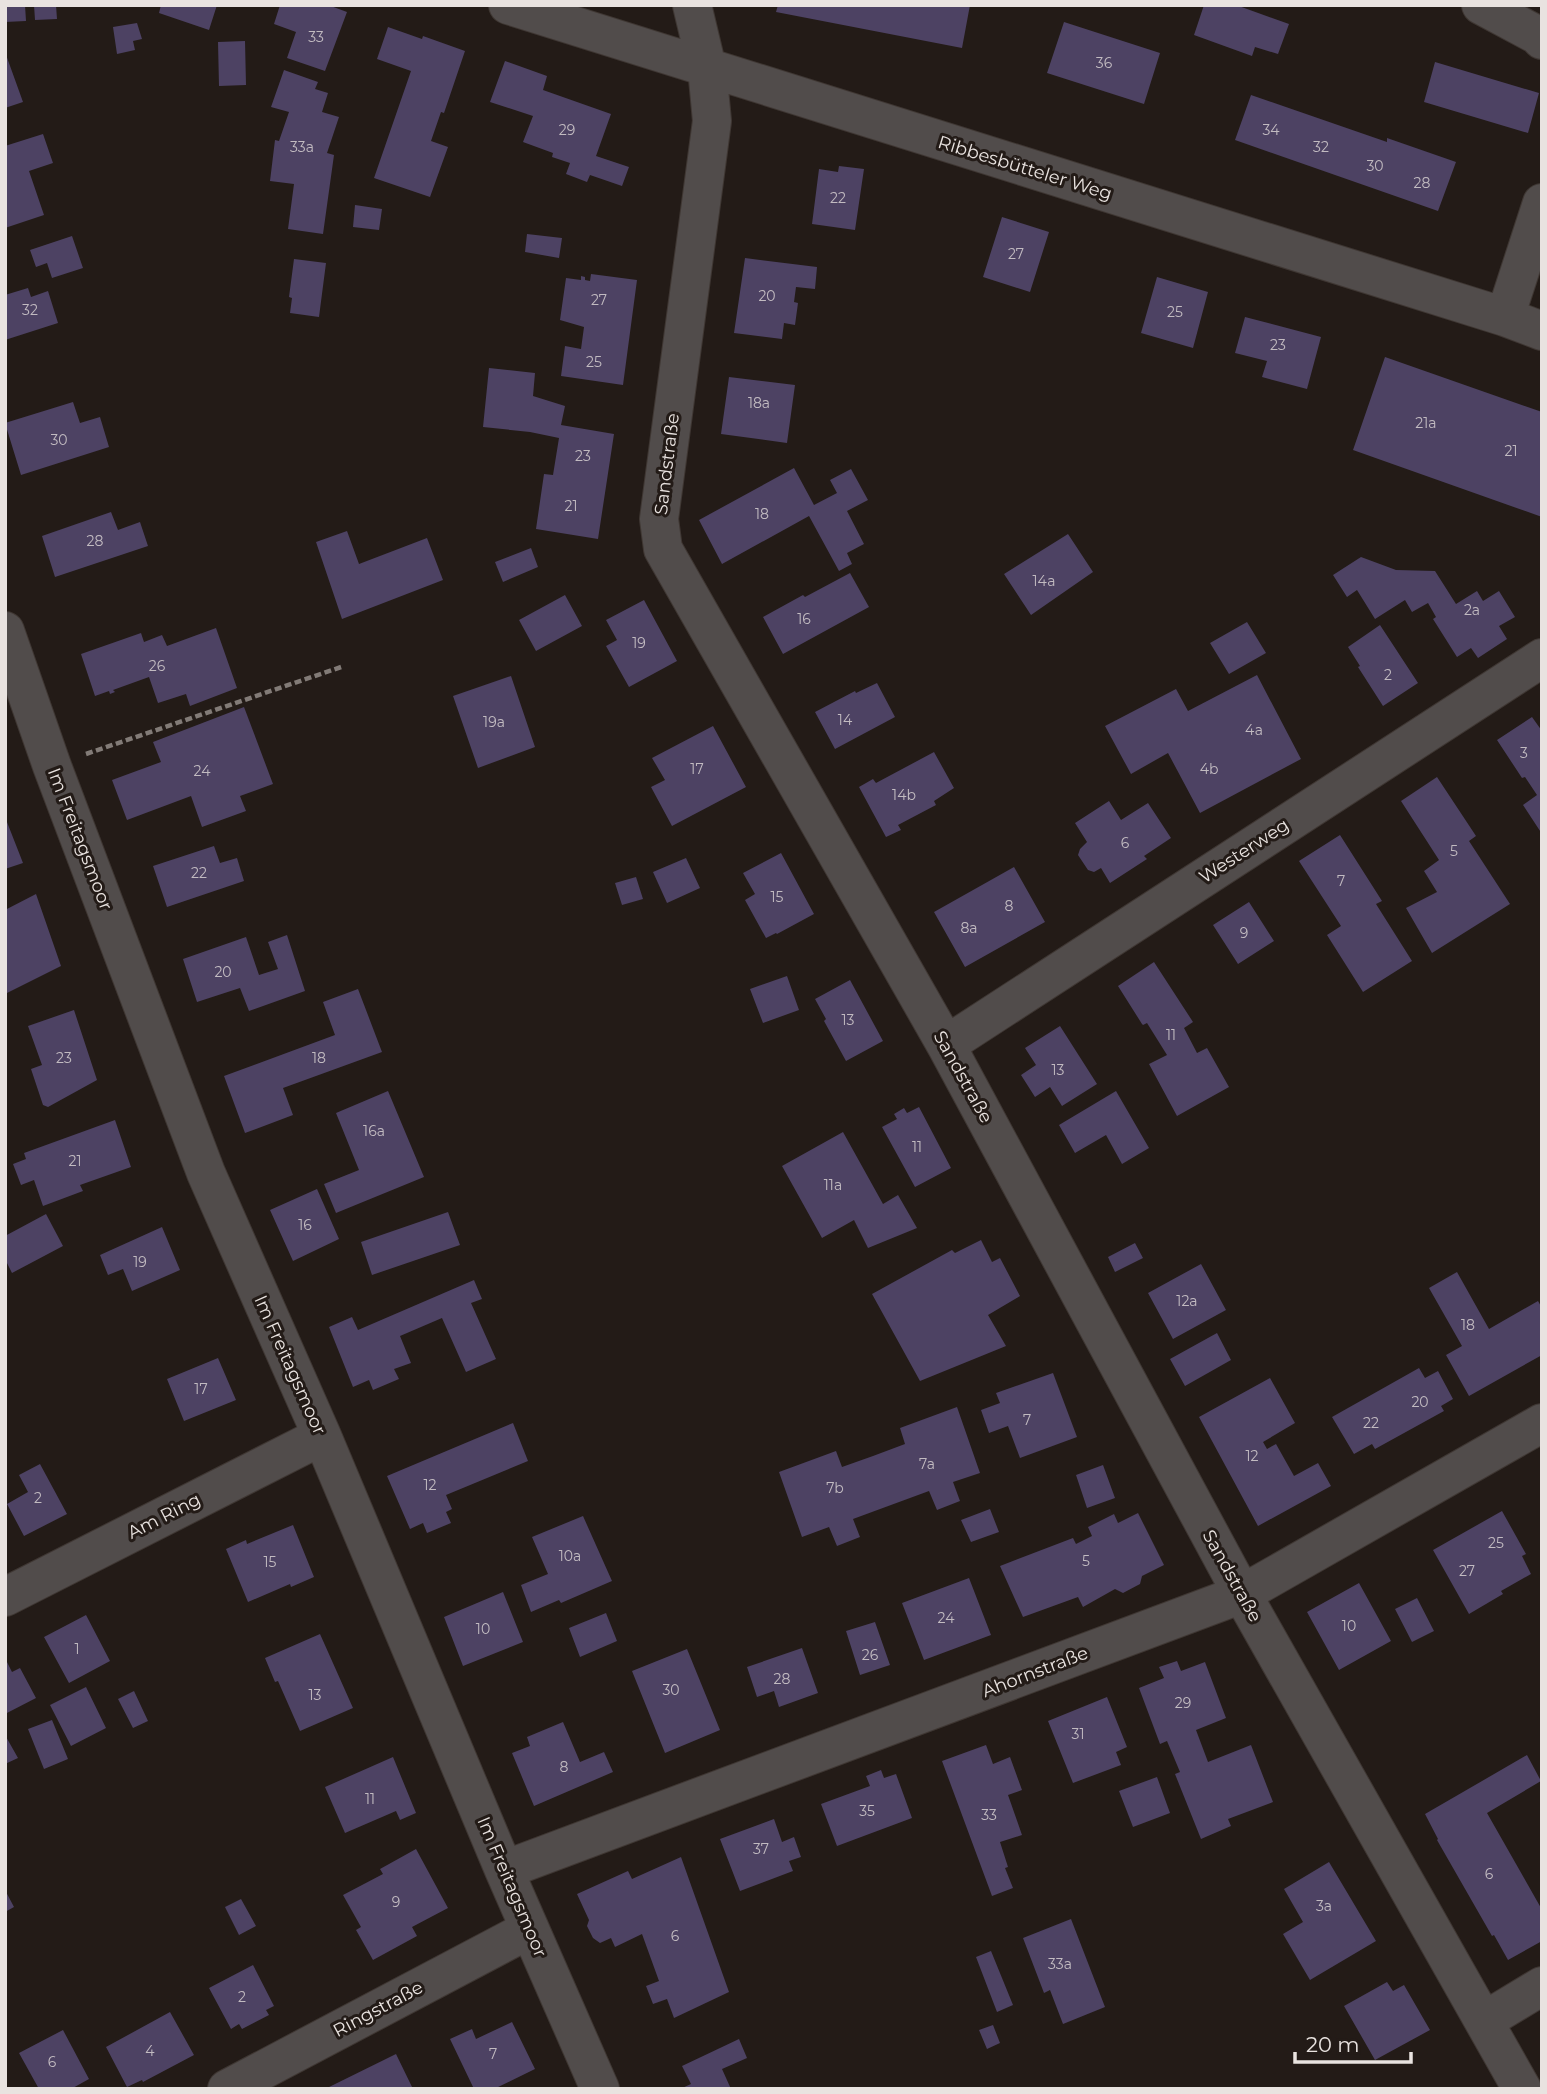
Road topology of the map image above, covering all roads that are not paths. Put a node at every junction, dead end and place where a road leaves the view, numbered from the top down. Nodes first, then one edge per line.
1 (508, 5) edge
2 (692, 5) edge
3 (1480, 5) edge
4 (1542, 40) edge
5 (707, 68) junction
6 (1542, 203) edge
7 (1505, 317) junction
8 (1542, 331) edge
9 (5, 631) edge
10 (1542, 658) edge
11 (946, 1045) junction
12 (1542, 1423) edge
13 (322, 1436) junction
14 (1242, 1594) junction
15 (5, 1597) edge
16 (504, 1870) junction
17 (530, 1929) junction
18 (1542, 1986) edge
19 (1484, 2021) junction
20 (227, 2089) edge
21 (600, 2089) edge
22 (1522, 2089) edge

1 - 5 street, Ribbesbütteler Weg
2 - 5 street, Sandstraße
3 - 4 street
5 - 7 street, Ribbesbütteler Weg
5 - 11 street, Sandstraße
6 - 7 street
7 - 8 street, Ribbesbütteler Weg
9 - 13 street, Im Freitagsmoor
10 - 11 street, Westerweg
11 - 14 street, Sandstraße
12 - 14 street, Ahornstraße
13 - 15 street, Am Ring
13 - 16 street, Im Freitagsmoor
14 - 16 street, Ahornstraße
14 - 19 street, Sandstraße
16 - 17 street, Im Freitagsmoor
17 - 20 street, Ringstraße
17 - 21 street, Im Freitagsmoor
18 - 19 street
19 - 22 street, Sandstraße

